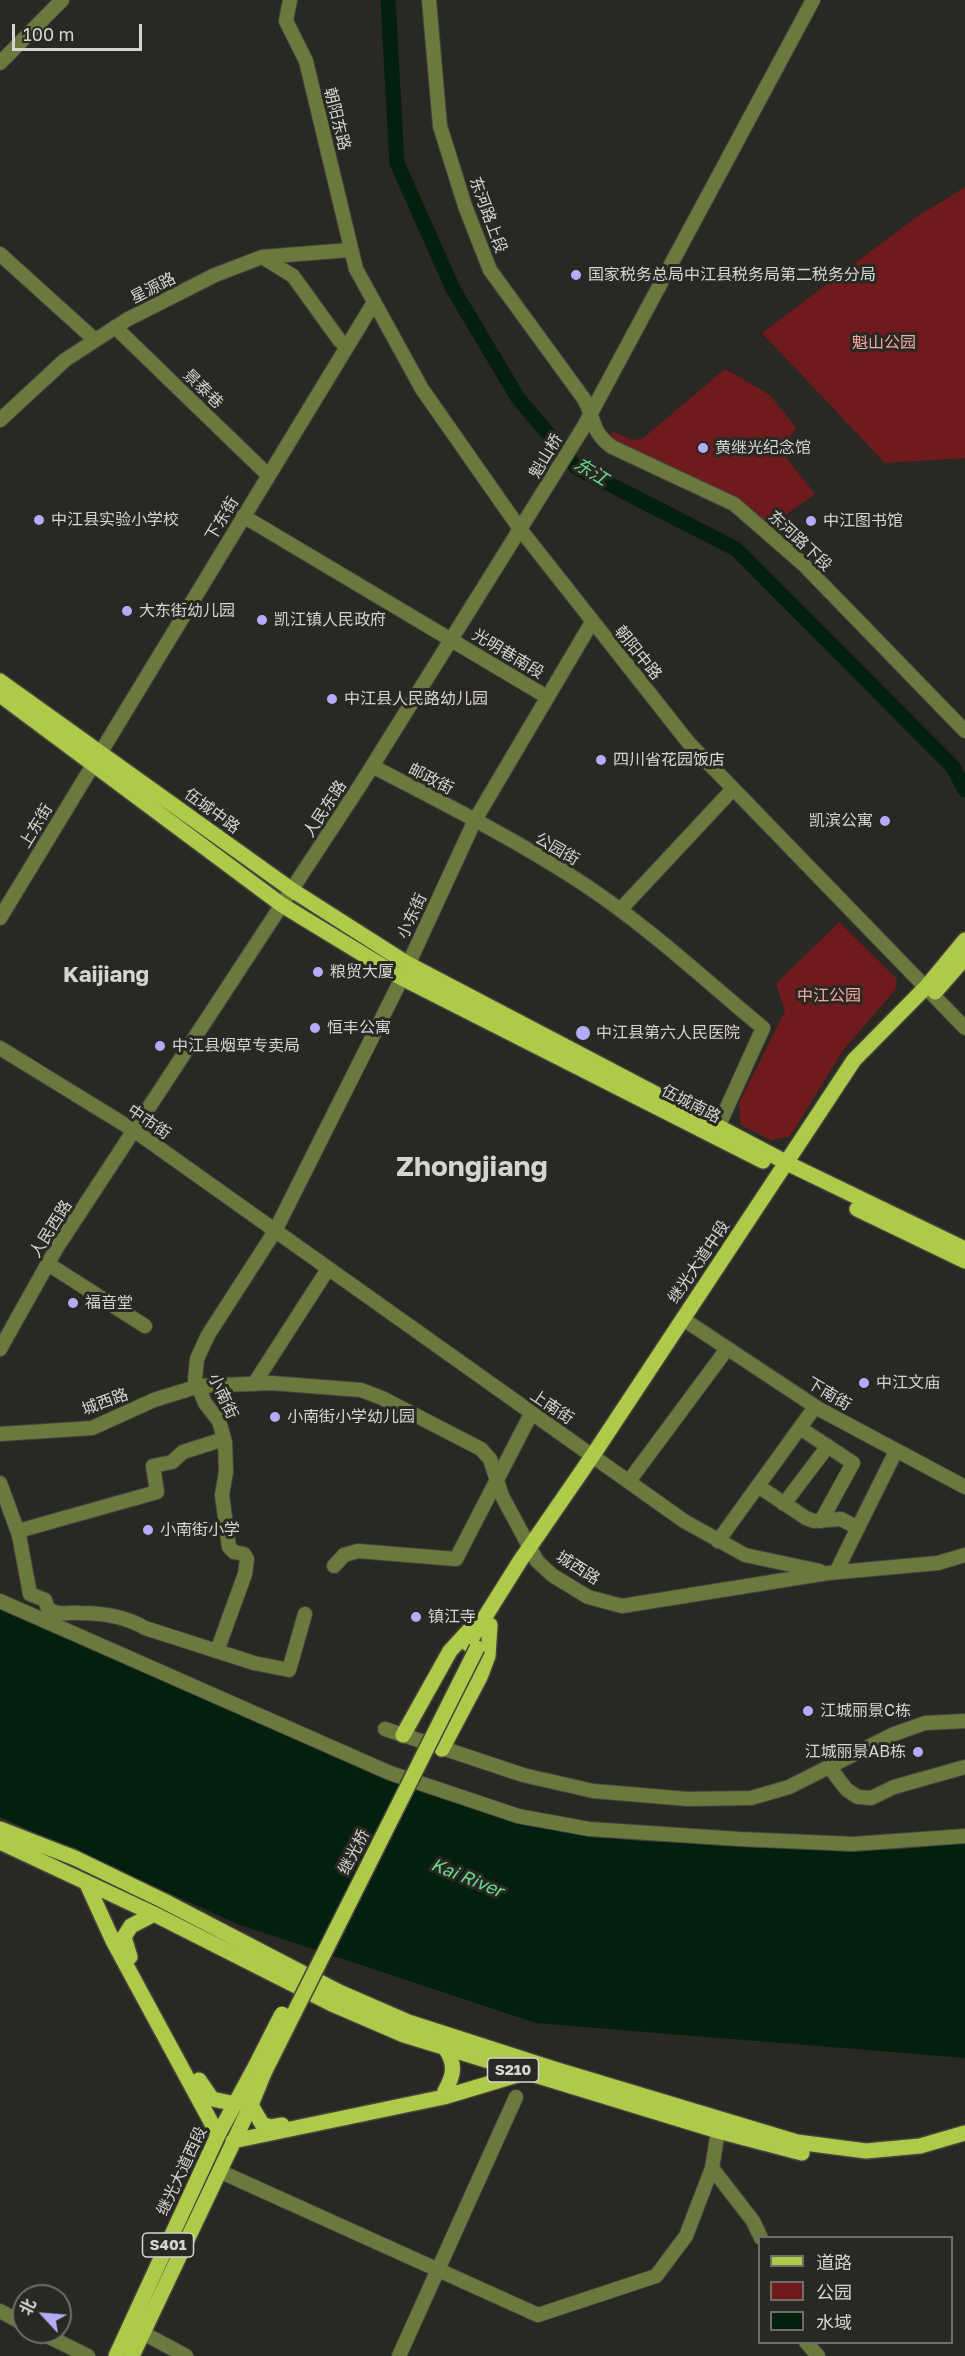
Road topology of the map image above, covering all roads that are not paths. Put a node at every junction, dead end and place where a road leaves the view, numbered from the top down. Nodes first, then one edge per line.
1 (62, 0) edge
2 (290, 0) edge
3 (429, 0) edge
4 (813, 0) edge
5 (0, 63) edge
6 (349, 250) junction
7 (0, 254) edge
8 (262, 257) junction
9 (373, 304) junction
10 (115, 327) junction
11 (96, 340) junction
12 (346, 346) junction
13 (591, 412) junction
14 (0, 420) edge
15 (268, 475) junction
16 (538, 502) joint
17 (243, 516) junction
18 (520, 529) junction
19 (592, 622) junction
20 (452, 639) junction
21 (0, 681) edge
22 (0, 695) edge
23 (548, 697) junction
24 (965, 731) edge
25 (96, 758) junction
26 (372, 766) junction
27 (733, 789) junction
28 (475, 820) junction
29 (292, 890) junction
30 (282, 905) junction
31 (620, 910) junction
32 (0, 918) edge
33 (965, 940) edge
34 (965, 958) edge
35 (405, 971) junction
36 (930, 990) junction
37 (965, 1028) edge
38 (0, 1048) edge
39 (135, 1131) junction
40 (716, 1131) junction
41 (788, 1169) junction
42 (275, 1231) junction
43 (965, 1249) edge
44 (965, 1261) edge
45 (48, 1264) junction
46 (328, 1269) junction
47 (688, 1321) junction
48 (145, 1326) dead end
49 (0, 1349) edge
50 (727, 1349) junction
51 (254, 1384) junction
52 (199, 1386) junction
53 (815, 1407) junction
54 (531, 1414) junction
55 (800, 1428) junction
56 (0, 1434) edge
57 (224, 1439) junction
58 (828, 1446) junction
59 (896, 1451) junction
60 (597, 1458) junction
61 (497, 1478) junction
62 (629, 1481) junction
63 (0, 1483) edge
64 (758, 1486) junction
65 (965, 1487) edge
66 (784, 1504) junction
67 (821, 1521) junction
68 (858, 1528) junction
69 (18, 1531) junction
70 (718, 1541) junction
71 (533, 1551) junction
72 (965, 1555) edge
73 (334, 1566) dead end
74 (832, 1572) junction
75 (0, 1602) edge
76 (305, 1614) dead end
77 (486, 1622) junction
78 (216, 1651) junction
79 (965, 1721) edge
80 (385, 1729) dead end
81 (403, 1735) junction
82 (442, 1749) junction
83 (829, 1767) junction
84 (965, 1767) edge
85 (0, 1819) edge
86 (0, 1829) edge
87 (965, 1836) edge
88 (0, 1842) edge
89 (0, 1850) edge
90 (75, 1858) junction
91 (67, 1873) junction
92 (87, 1882) junction
93 (154, 1914) junction
94 (445, 2048) junction
95 (522, 2065) junction
96 (259, 2070) joint
97 (445, 2091) junction
98 (516, 2097) dead end
99 (244, 2105) junction
100 (718, 2131) junction
101 (965, 2133) edge
102 (218, 2134) junction
103 (233, 2141) junction
104 (965, 2144) edge
105 (712, 2168) junction
106 (219, 2171) junction
107 (760, 2236) edge
108 (436, 2270) junction
109 (143, 2333) junction
110 (64, 2344) edge
111 (807, 2344) edge
112 (88, 2356) edge
113 (116, 2356) edge
114 (121, 2356) edge
115 (132, 2356) edge
116 (186, 2356) edge
117 (399, 2356) edge
118 (818, 2356) edge

1 - 5 street
2 - 6 street, 朝阳东路
3 - 13 street, 东河路上段
4 - 13 street, 魁山桥
6 - 8 street, 星源路
6 - 9 street, 朝阳中路
7 - 11 street
8 - 10 street, 星源路
8 - 12 street
9 - 12 street, 下东街
9 - 18 street, 朝阳中路
10 - 11 street, 星源路
10 - 15 street, 景泰巷
11 - 14 street, 星源路
12 - 15 street, 下东街
13 - 16 street, 魁山桥
13 - 24 street, 东河路下段
15 - 17 street, 下东街
16 - 18 street, 人民东路
17 - 20 street, 光明巷南段
17 - 25 street, 下东街
18 - 19 street, 朝阳中路
18 - 20 street, 人民东路
19 - 23 street, 小东街
19 - 27 street, 朝阳中路
20 - 23 street, 光明巷南段
20 - 26 street, 人民东路
21 - 25 main road, 伍城中路
22 - 25 main road, 伍城中路
23 - 28 street, 小东街
25 - 29 main road, 伍城中路
25 - 30 main road, 伍城中路
25 - 32 street, 上东街
26 - 28 street, 邮政街
26 - 29 street, 人民东路
27 - 31 street
27 - 36 street, 朝阳中路
28 - 31 street, 公园街
28 - 35 street, 小东街
29 - 30 street, 人民东路
29 - 35 main road, 伍城中路
30 - 35 main road, 伍城中路
30 - 39 street, 人民东路
31 - 40 street, 公园街
33 - 36 main road, 继光大道中段
34 - 36 main road, 继光大道中段
35 - 40 main road, 伍城南路
35 - 42 street, 小东街
36 - 37 street, 朝阳中路
36 - 41 main road, 继光大道中段
38 - 39 street, 中市街
39 - 42 street, 中市街
39 - 45 street, 人民西路
40 - 41 main road, 伍城南路
41 - 43 main road, 伍城南路
41 - 44 main road, 伍城南路
41 - 47 main road, 继光大道中段
42 - 46 street, 上南街
42 - 52 street, 小南街
45 - 48 street
45 - 49 street, 人民西路
46 - 51 street
46 - 54 street, 上南街
47 - 50 street, 下南街
47 - 60 main road, 继光大道中段
50 - 53 street, 下南街
50 - 62 street
51 - 52 street, 城西路
51 - 61 street, 城西路
52 - 56 street, 城西路
52 - 57 street, 小南街
53 - 55 street
53 - 59 street, 下南街
54 - 60 street, 上南街
54 - 61 street
55 - 58 street
55 - 64 street
57 - 69 street
57 - 78 street, 小南街
58 - 66 street
58 - 67 street
59 - 65 street, 下南街
59 - 68 street
60 - 62 street, 上南街
60 - 71 main road, 继光大道中段
61 - 71 street, 城西路
61 - 73 street
62 - 70 street, 上南街
63 - 69 street
64 - 66 street
64 - 70 street
66 - 67 street
67 - 68 street
68 - 74 street
69 - 78 street
70 - 74 street, 上南街
71 - 74 street, 城西路
71 - 77 main road, 继光大道中段
72 - 74 street, 城西路
75 - 87 street
76 - 78 street
77 - 81 main road
77 - 82 main road
77 - 96 main road, 继光桥, bridge
79 - 83 street
80 - 81 street
81 - 82 street
82 - 83 street
83 - 84 street
85 - 90 main road
86 - 90 main road, S210
88 - 91 main road, S210
89 - 91 main road
90 - 95 main road, S210
91 - 92 main road, S210
92 - 93 main road, S210
92 - 102 main road
93 - 94 main road, S210
93 - 99 main road
94 - 95 main road, S210
94 - 97 main road
95 - 97 main road
95 - 100 main road, S210
95 - 101 main road, S210
95 - 103 main road
96 - 99 main road, 继光大道西段
97 - 99 main road
98 - 108 street
99 - 102 main road, 继光大道西段
99 - 103 main road, 继光大道西段
100 - 104 main road, S210
100 - 105 street
102 - 113 main road, 继光大道西段 / S401
103 - 106 main road, 继光大道西段 / S401
105 - 107 street
105 - 108 street
106 - 108 street
106 - 109 main road, 继光大道西段 / S401
108 - 117 street
109 - 114 street
109 - 115 main road, 继光大道西段 / S401
109 - 116 street
110 - 112 street
111 - 118 street

